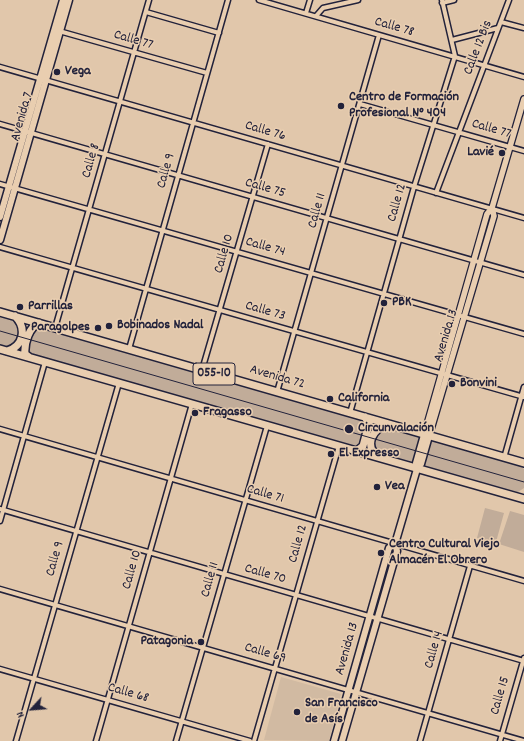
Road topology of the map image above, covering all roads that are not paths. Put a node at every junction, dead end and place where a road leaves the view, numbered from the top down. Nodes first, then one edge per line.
1 (63, 0) edge
2 (69, 0) edge
3 (149, 0) edge
4 (228, 0) edge
5 (259, 0) edge
6 (310, 0) edge
7 (358, 0) edge
8 (454, 0) edge
9 (509, 0) edge
10 (442, 1) edge
11 (146, 12) junction
12 (306, 13) junction
13 (316, 16) junction
14 (501, 22) junction
15 (498, 28) junction
16 (524, 28) edge
17 (57, 31) junction
18 (219, 33) junction
19 (379, 35) junction
20 (452, 40) junction
21 (134, 53) junction
22 (455, 56) junction
23 (484, 65) junction
24 (0, 67) edge
25 (207, 73) junction
26 (524, 77) edge
27 (43, 80) junction
28 (524, 99) edge
29 (120, 102) junction
30 (360, 104) junction
31 (192, 122) junction
32 (0, 124) edge
33 (434, 125) junction
34 (28, 132) junction
35 (459, 132) junction
36 (268, 144) junction
37 (510, 147) junction
38 (524, 150) edge
39 (105, 154) junction
40 (342, 166) junction
41 (177, 176) junction
42 (0, 184) edge
43 (12, 187) junction
44 (414, 187) junction
45 (436, 193) junction
46 (252, 197) junction
47 (492, 208) junction
48 (90, 209) junction
49 (0, 217) edge
50 (327, 218) junction
51 (524, 218) edge
52 (162, 230) junction
53 (399, 239) junction
54 (0, 240) edge
55 (0, 247) edge
56 (237, 252) junction
57 (477, 262) junction
58 (73, 268) junction
59 (311, 273) junction
60 (524, 275) edge
61 (145, 288) junction
62 (383, 294) junction
63 (220, 310) junction
64 (0, 312) edge
65 (458, 315) junction
66 (15, 316) junction
67 (465, 317) junction
68 (39, 323) junction
69 (56, 328) junction
70 (294, 331) junction
71 (524, 334) edge
72 (128, 349) junction
73 (3, 350) edge
74 (366, 352) junction
75 (29, 358) junction
76 (45, 362) junction
77 (202, 370) junction
78 (444, 374) junction
79 (119, 383) junction
80 (524, 387) edge
81 (277, 392) junction
82 (523, 397) edge
83 (192, 404) junction
84 (350, 413) junction
85 (365, 417) junction
86 (389, 424) junction
87 (267, 426) junction
88 (0, 429) edge
89 (427, 435) junction
90 (24, 436) junction
91 (338, 446) junction
92 (356, 451) junction
93 (97, 457) junction
94 (378, 458) junction
95 (504, 458) junction
96 (524, 464) edge
97 (417, 469) junction
98 (170, 479) junction
99 (524, 491) edge
100 (514, 496) junction
101 (524, 499) edge
102 (245, 500) junction
103 (2, 509) edge
104 (0, 521) edge
105 (317, 521) junction
106 (76, 531) junction
107 (395, 544) junction
108 (149, 552) junction
109 (470, 566) junction
110 (224, 574) junction
111 (524, 581) edge
112 (0, 589) edge
113 (296, 595) junction
114 (55, 604) junction
115 (370, 616) junction
116 (377, 619) junction
117 (128, 626) junction
118 (449, 640) junction
119 (203, 648) junction
120 (524, 660) edge
121 (275, 668) junction
122 (0, 669) edge
123 (34, 678) junction
124 (349, 690) junction
125 (356, 692) junction
126 (107, 699) junction
127 (428, 713) junction
128 (182, 721) junction
129 (502, 734) junction
130 (16, 741) edge
131 (96, 741) edge
132 (176, 741) edge
133 (250, 741) edge
134 (254, 741) edge
135 (334, 741) edge
136 (342, 741) edge
137 (420, 741) edge
138 (500, 741) edge
139 (524, 741) edge

1 - 17 main road, Avenida 7
2 - 17 main road, Avenida 7
3 - 11 street, Calle 8
4 - 18 street, Calle 9
5 - 12 street, Calle 78
6 - 12 street
7 - 13 street
8 - 10 street
9 - 14 street, Calle 12 Bis
10 - 20 street, Calle 12
11 - 18 street
11 - 21 street, Calle 8
12 - 13 street, Calle 78
13 - 19 street, Calle 78
14 - 15 street, Calle 12 Bis
14 - 16 street
15 - 20 street
15 - 23 street, Calle 12 Bis
17 - 21 street, Calle 77
17 - 27 main road, Avenida 7
18 - 25 street, Calle 9
19 - 22 street, Calle 78
19 - 30 street, Calle 11
20 - 22 street, Calle 12
21 - 25 street, Calle 77
21 - 29 street, Calle 8
22 - 23 street, Calle 78
22 - 33 street, Calle 12
23 - 26 street, Calle 78
23 - 35 street, Calle 12 Bis
24 - 27 street, Calle 76
25 - 31 street, Calle 9
27 - 29 street, Calle 76
27 - 34 main road, Avenida 7
28 - 37 street, Avenida 13
29 - 31 street, Calle 76
29 - 39 street, Calle 8
30 - 33 street, Calle 77
30 - 40 street, Calle 11
31 - 36 street, Calle 76
31 - 41 street, Calle 9
32 - 34 street, Calle 75
33 - 35 street, Calle 77
33 - 44 street, Calle 12
34 - 39 street, Calle 75
34 - 43 main road, Avenida 7
35 - 37 street, Calle 77
35 - 45 street, Calle 12 Bis
36 - 40 street, Calle 76
36 - 46 street, Calle 10
37 - 38 street, Calle 77
37 - 47 street, Avenida 13
39 - 41 street, Calle 75
39 - 48 street, Calle 8
40 - 44 street, Calle 76
40 - 50 street, Calle 11
41 - 46 street, Calle 75
41 - 52 street, Calle 9
42 - 43 street, Calle 74
43 - 48 street, Calle 74
43 - 49 main road, Avenida 7
43 - 54 main road, Avenida 7
44 - 45 street, Calle 76
44 - 53 street, Calle 12
45 - 47 street, Calle 76
46 - 50 street, Calle 75
46 - 56 street, Calle 10
47 - 51 street, Calle 76
47 - 57 street, Avenida 13
48 - 52 street, Calle 74
48 - 58 street, Calle 8
50 - 53 street, Calle 75
50 - 59 street, Calle 11
52 - 56 street, Calle 74
52 - 61 street, Calle 9
53 - 57 street, Calle 75
53 - 62 street, Calle 12
55 - 58 street, Calle 73
56 - 59 street, Calle 74
56 - 63 street, Calle 10
57 - 60 street, Calle 75
57 - 65 street, Avenida 13
57 - 67 street, Avenida 13
58 - 61 street, Calle 73
58 - 69 street, Calle 8
59 - 62 street, Calle 74
59 - 70 street, Calle 11
61 - 63 street, Calle 73
61 - 72 street, Calle 9
62 - 65 street, Calle 74
62 - 74 street, Calle 12
63 - 70 street, Calle 73
63 - 77 street, Calle 10
64 - 66 highway, Avenida 72 / 055-10
65 - 67 street, Calle 74
65 - 78 street, Avenida 13
66 - 68 highway, Avenida 72 / 055-10
66 - 73 highway
67 - 71 street, Calle 74
67 - 78 street, Avenida 13
68 - 69 highway, Avenida 72 / 055-10
68 - 75 highway
69 - 72 highway, Avenida 72 / 055-10
70 - 74 street, Calle 73
70 - 81 street, Calle 11
72 - 77 highway, Avenida 72 / 055-10
73 - 75 highway, 055-10
74 - 78 street, Calle 73
74 - 84 street, Calle 12
75 - 76 highway, 055-10
76 - 79 highway, 055-10
76 - 90 street
77 - 81 highway, Avenida 72 / 055-10
78 - 82 street, Calle 73
78 - 89 street, Avenida 13
79 - 83 highway, 055-10
79 - 93 street, Calle 9
80 - 82 street
81 - 84 highway, Avenida 72 / 055-10
82 - 95 street
83 - 87 highway, 055-10
83 - 98 street, Calle 10
84 - 85 highway, Avenida 72 / 055-10
85 - 86 highway, Avenida 72 / 055-10
85 - 92 highway
86 - 89 highway, Avenida 72 / 055-10
86 - 94 highway
87 - 91 highway, 055-10
87 - 102 street, Calle 11
88 - 90 street, Calle 71
89 - 95 highway, Avenida 72 / 055-10
89 - 97 main road, Avenida 13
90 - 93 street, Calle 71
90 - 103 street
91 - 92 highway, 055-10
91 - 105 street, Calle 12
92 - 94 highway, 055-10
93 - 98 street, Calle 71
93 - 106 street, Calle 9
94 - 97 highway, 055-10
95 - 96 highway, Avenida 72 / 055-10
97 - 100 highway, 055-10
97 - 107 main road, Avenida 13
98 - 102 street, Calle 71
98 - 108 street, Calle 10
99 - 100 highway
100 - 101 highway, 055-10
102 - 105 street, Calle 71
102 - 110 street, Calle 11
103 - 104 street
103 - 106 street, Calle 70
105 - 107 street, Calle 71
105 - 113 street, Calle 12
106 - 108 street, Calle 70
106 - 114 street, Calle 9
107 - 109 street, Calle 71
107 - 115 main road, Avenida 13
107 - 116 main road, Avenida 13
108 - 110 street, Calle 70
108 - 117 street, Calle 10
109 - 111 street, Calle 71
109 - 118 street, Calle 14
110 - 113 street, Calle 70
110 - 119 street, Calle 11
112 - 114 street, Calle 69
113 - 115 street, Calle 70
113 - 121 street, Calle 12
114 - 117 street, Calle 69
114 - 123 street, Calle 9
115 - 116 street, Calle 70
115 - 124 main road, Avenida 13
116 - 118 street, Calle 70
116 - 125 main road, Avenida 13
117 - 119 street, Calle 69
117 - 126 street, Calle 10
118 - 120 street, Calle 70
118 - 127 street, Calle 14
119 - 121 street, Calle 69
119 - 128 street, Calle 11
120 - 129 street, Calle 15
121 - 124 street, Calle 69
121 - 134 street, Calle 12
122 - 123 street, Calle 68
123 - 126 street, Calle 68
123 - 130 street, Calle 9
124 - 125 street, Calle 69
124 - 135 main road, Avenida 13
125 - 127 street, Calle 69
125 - 136 main road, Avenida 13
126 - 128 street, Calle 68
126 - 131 street, Calle 10
127 - 129 street, Calle 69
127 - 137 street, Calle 14
128 - 132 street, Calle 11
128 - 133 street, Calle 68
129 - 138 street, Calle 15
129 - 139 street, Calle 69

